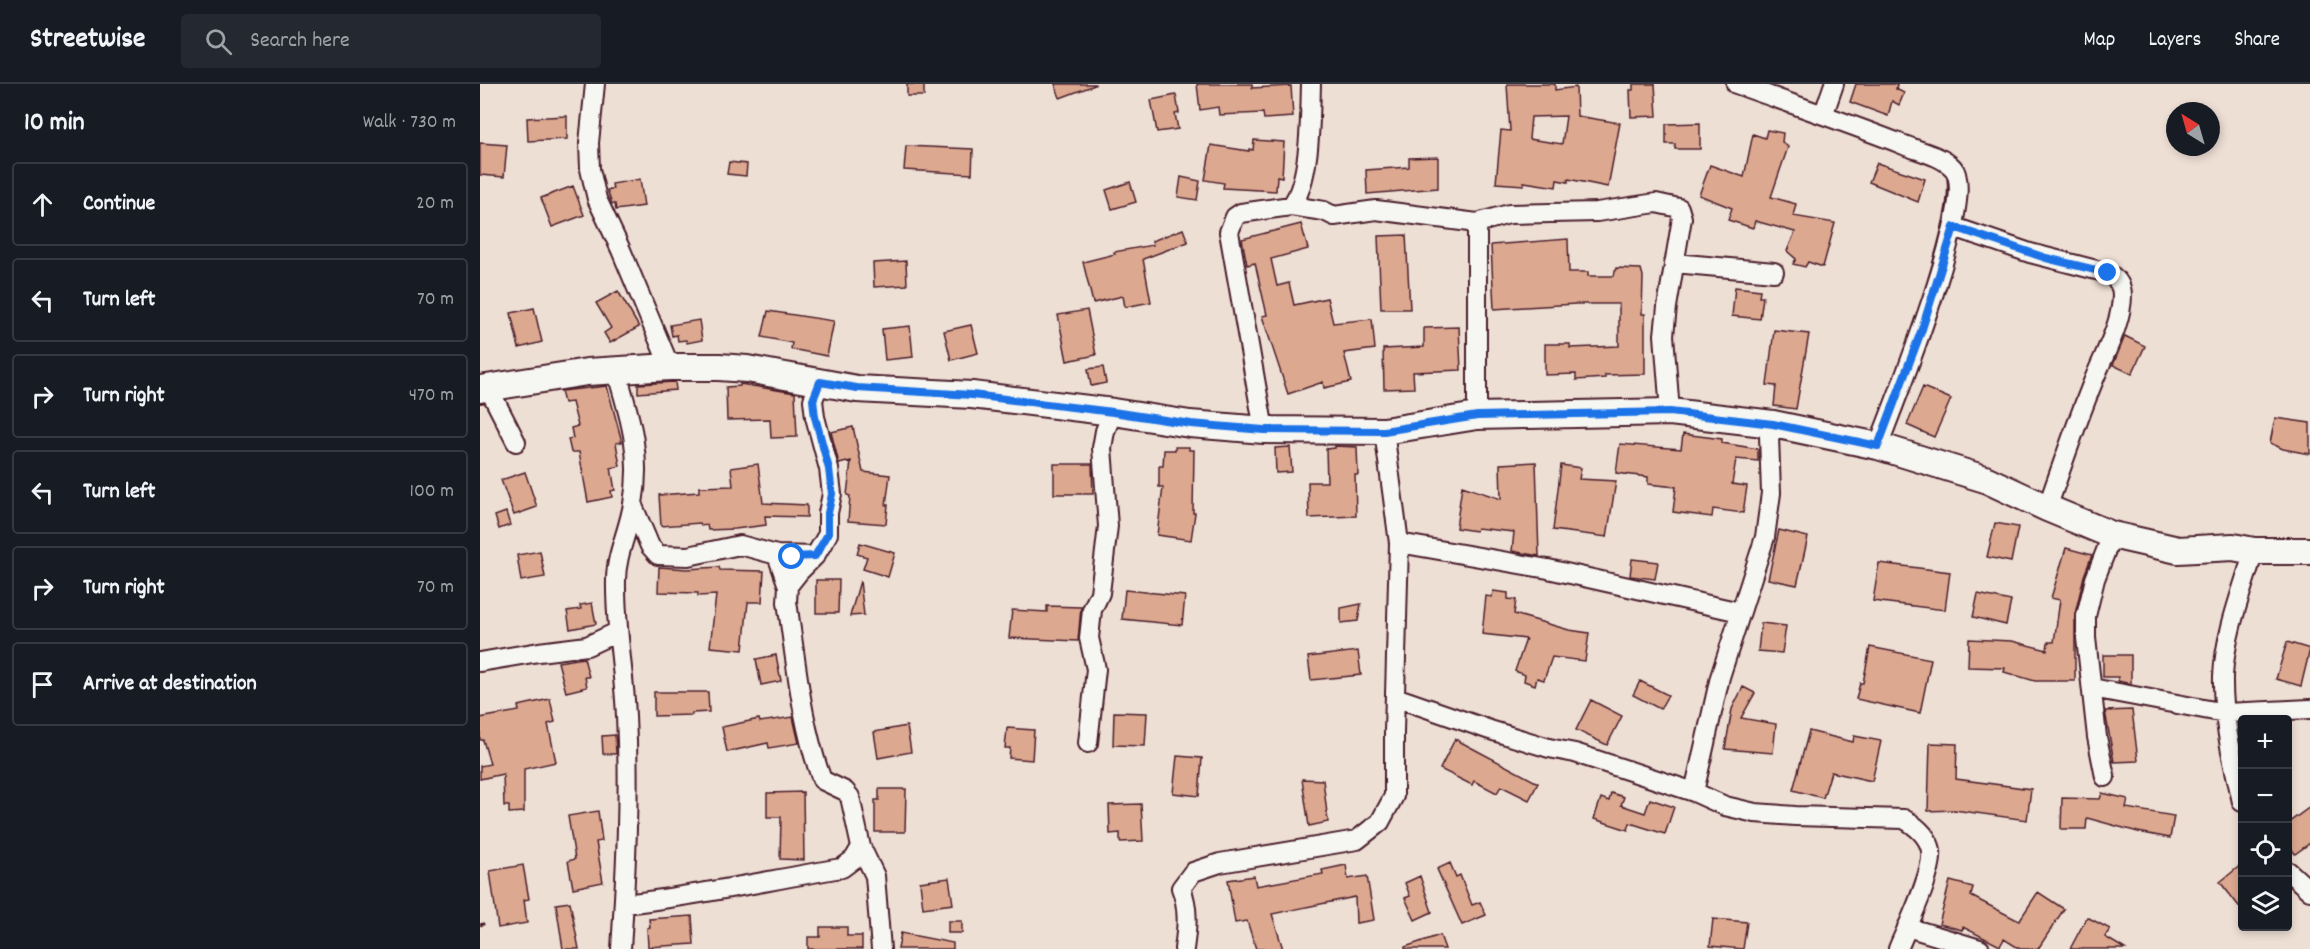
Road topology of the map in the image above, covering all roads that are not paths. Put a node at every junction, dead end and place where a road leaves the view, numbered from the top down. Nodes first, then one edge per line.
1 (595, 84) edge
2 (1311, 84) edge
3 (1736, 84) edge
4 (1834, 84) edge
5 (1824, 113) junction
6 (1291, 206) junction
7 (1477, 223) junction
8 (1954, 227) junction
9 (1674, 263) junction
10 (1774, 272) dead end
11 (670, 367) junction
12 (616, 370) junction
13 (820, 382) junction
14 (484, 388) edge
15 (1113, 412) junction
16 (1670, 412) junction
17 (1477, 416) junction
18 (1773, 424) junction
19 (1264, 430) junction
20 (1384, 431) junction
21 (516, 442) dead end
22 (1878, 446) junction
23 (633, 506) junction
24 (2047, 508) junction
25 (2112, 535) junction
26 (1399, 543) junction
27 (2254, 551) junction
28 (2310, 551) edge
29 (777, 555) junction
30 (815, 556) junction
31 (788, 586) junction
32 (1740, 612) junction
33 (617, 632) junction
34 (480, 662) edge
35 (2092, 688) junction
36 (1395, 697) junction
37 (2310, 709) edge
38 (2224, 713) junction
39 (1088, 743) dead end
40 (2106, 777) dead end
41 (2238, 782) edge
42 (1694, 792) junction
43 (861, 848) junction
44 (2292, 875) edge
45 (2310, 891) edge
46 (624, 904) junction
47 (1907, 927) junction
48 (1951, 945) edge
49 (621, 949) edge
50 (881, 949) edge
51 (1184, 949) edge
52 (1898, 949) edge
53 (1980, 949) edge

1 - 11 street
2 - 6 street
3 - 5 street
4 - 5 street
5 - 8 street
6 - 7 street
6 - 19 street
7 - 9 street
7 - 17 street
8 - 22 street
8 - 24 street
9 - 10 street
9 - 16 street
11 - 12 street
11 - 13 street
12 - 14 street
12 - 23 street
13 - 15 street
13 - 30 street
14 - 21 street
15 - 19 street
15 - 39 street
16 - 17 street
16 - 18 street
17 - 20 street
18 - 22 street
18 - 32 street
19 - 20 street
20 - 26 street
22 - 24 street
23 - 29 street
23 - 33 street
24 - 25 street
25 - 27 street
25 - 35 street
26 - 32 street
26 - 36 street
27 - 28 street
27 - 38 street
29 - 30 street
29 - 31 street
30 - 31 street
31 - 43 street
32 - 42 street
33 - 34 street
33 - 46 street
35 - 38 street
35 - 40 street
36 - 42 street
36 - 51 street
37 - 38 street
38 - 41 street
42 - 47 street
43 - 46 street
43 - 50 street
44 - 45 street
46 - 49 street
47 - 48 street
47 - 52 street
48 - 53 street

